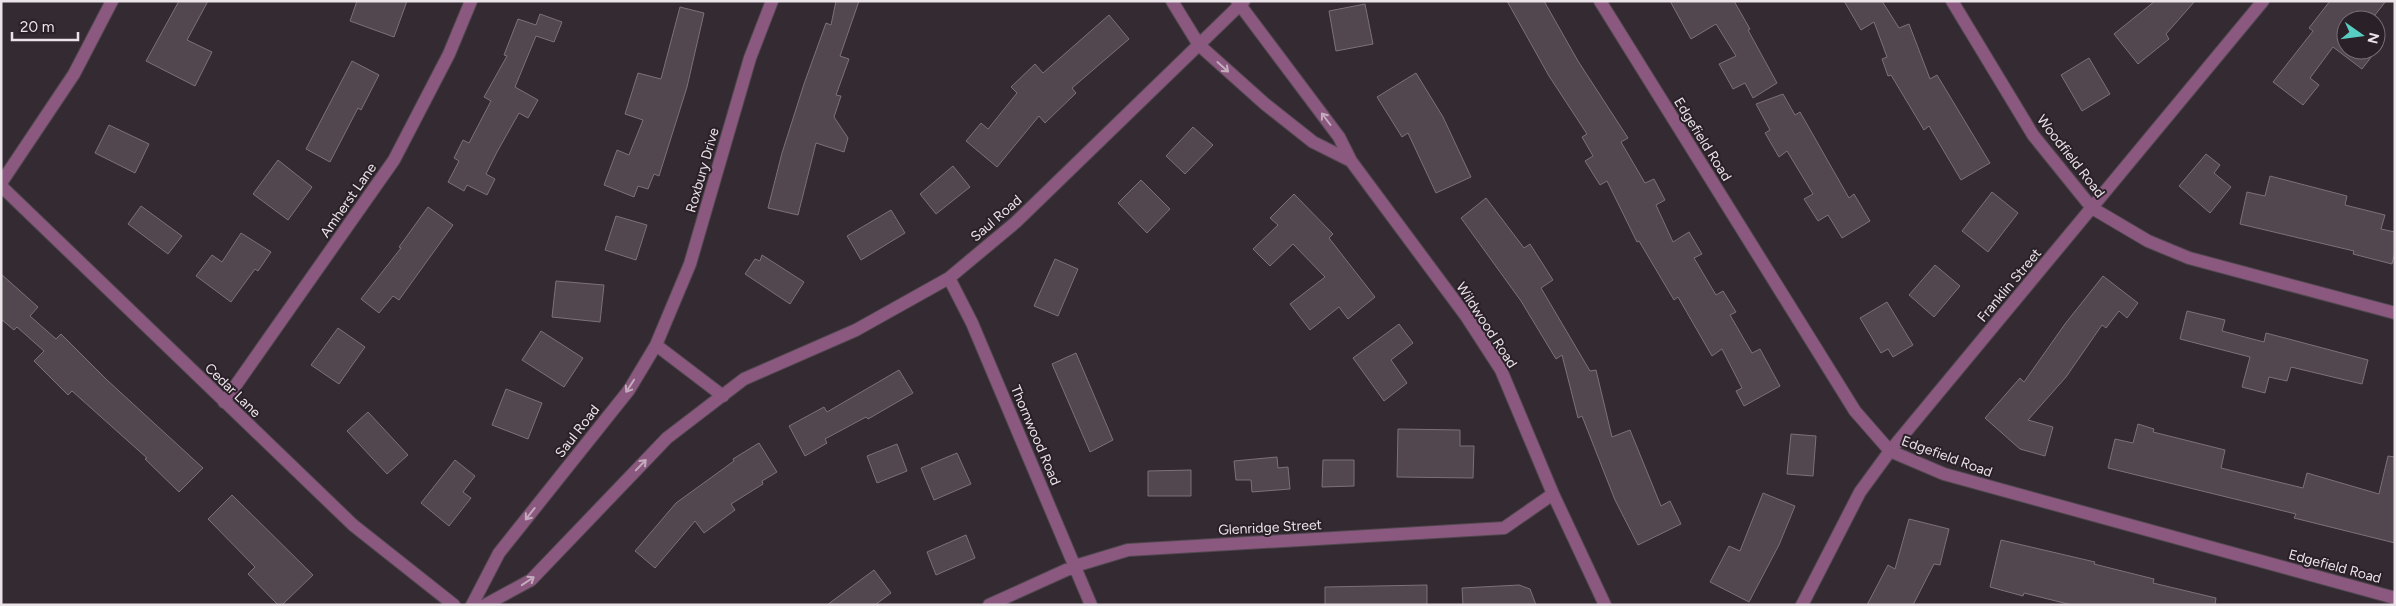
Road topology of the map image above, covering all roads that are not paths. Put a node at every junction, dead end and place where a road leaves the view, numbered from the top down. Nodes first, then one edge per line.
1 (112, 1) edge
2 (471, 1) edge
3 (772, 1) edge
4 (1172, 1) edge
5 (1600, 1) edge
6 (1952, 1) edge
7 (2263, 1) edge
8 (1240, 3) edge
9 (1199, 45) junction
10 (1351, 161) junction
11 (1, 184) edge
12 (2092, 208) junction
13 (949, 278) junction
14 (2395, 313) edge
15 (656, 344) junction
16 (723, 396) junction
17 (224, 402) junction
18 (1890, 452) junction
19 (1553, 494) junction
20 (1075, 566) junction
21 (2395, 598) edge
22 (454, 605) edge
23 (472, 605) edge
24 (485, 605) edge
25 (989, 605) edge
26 (1091, 605) edge
27 (1605, 605) edge
28 (1802, 605) edge

1 - 11 street
2 - 17 street, Amherst Lane
3 - 15 street, Roxbury Drive
4 - 9 street, Wildwood Road
5 - 18 street, Edgefield Road
6 - 12 street, Woodfield Road
7 - 12 street, Franklin Street
8 - 9 street, Saul Road
10 -> 8 street, Wildwood Road
9 -> 10 street, Wildwood Road
9 - 13 street, Saul Road
10 - 19 street, Wildwood Road
11 - 17 street, Cedar Lane
12 - 14 street, Woodfield Road
12 - 18 street, Franklin Street
13 - 16 street, Saul Road
13 - 20 street, Thornwood Road
15 - 16 street
15 -> 23 street, Saul Road
24 -> 16 street, Saul Road
17 - 22 street, Cedar Lane
18 - 21 street, Edgefield Road
18 - 28 street, Franklin Street
19 - 20 street, Glenridge Street
19 - 27 street, Wildwood Road
20 - 25 street, Glenridge Street
20 - 26 street, Thornwood Road

